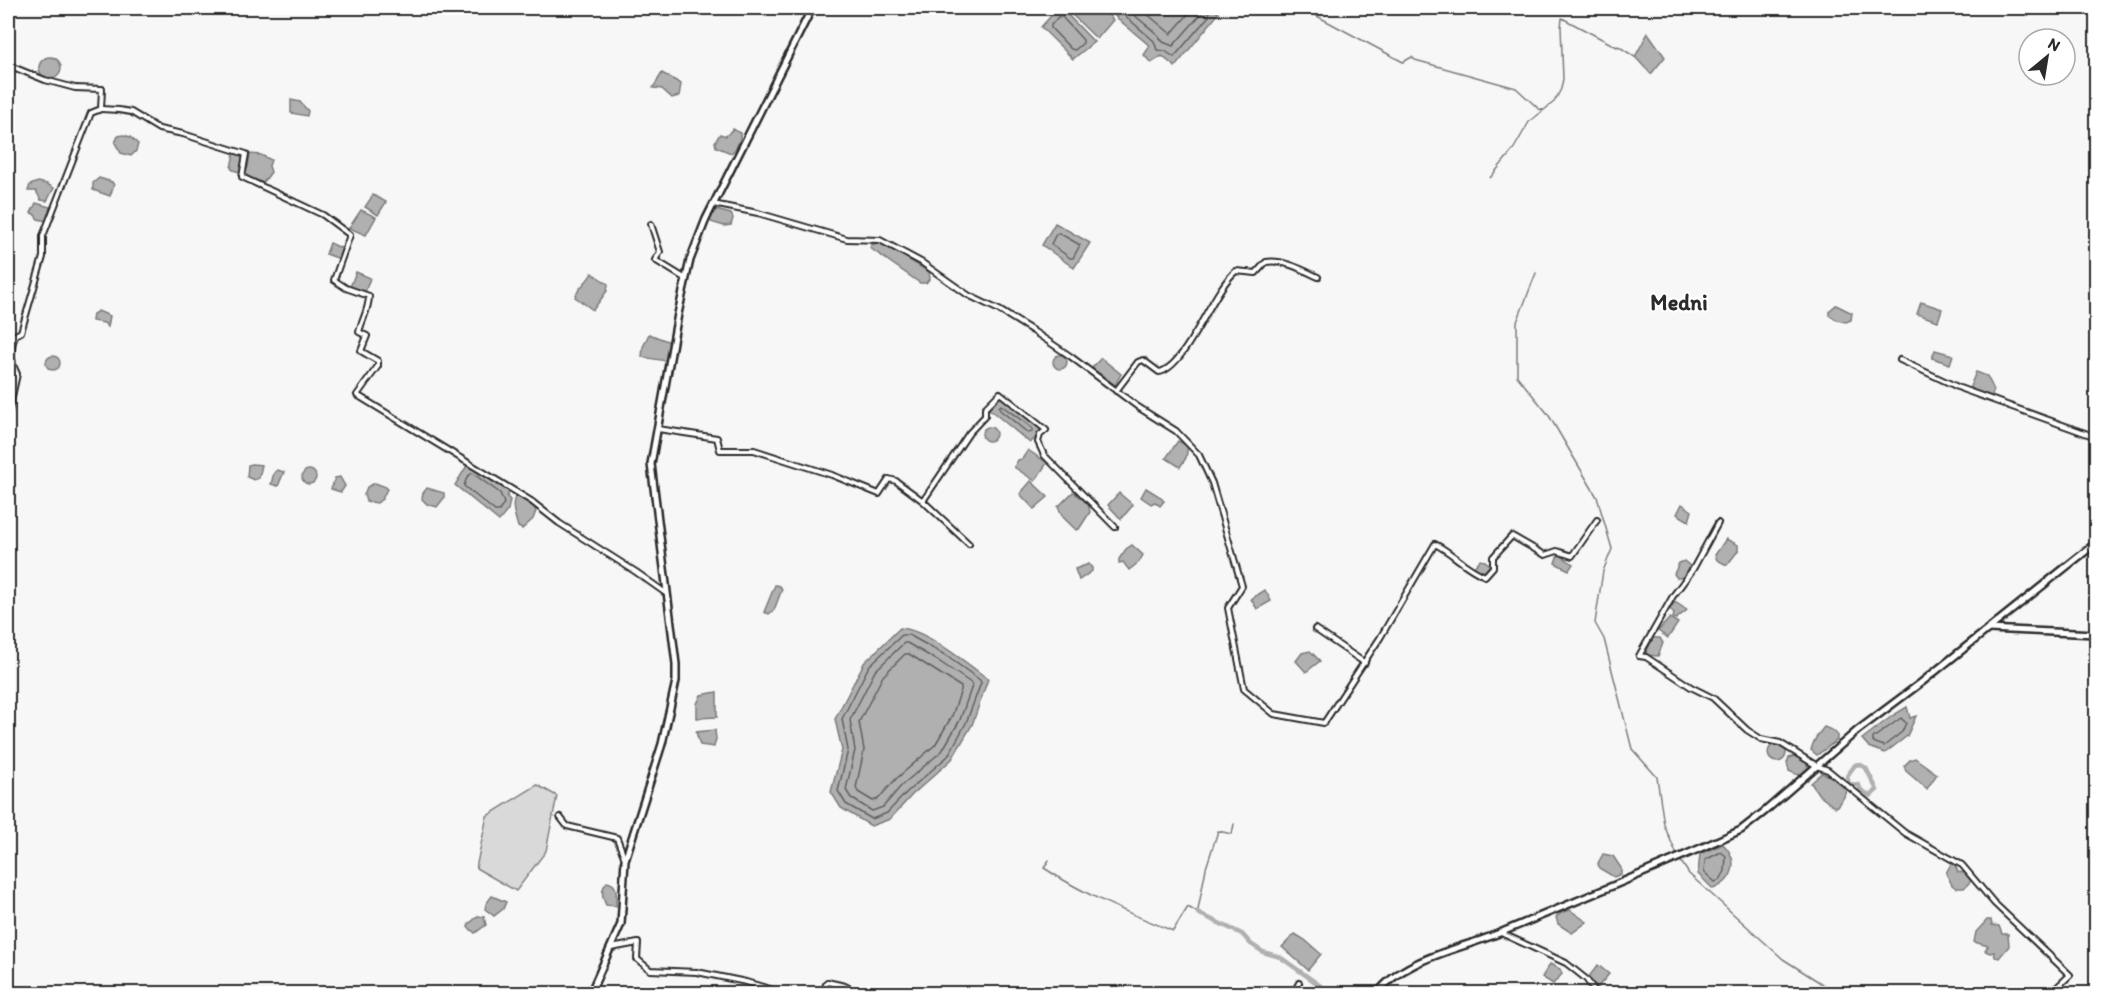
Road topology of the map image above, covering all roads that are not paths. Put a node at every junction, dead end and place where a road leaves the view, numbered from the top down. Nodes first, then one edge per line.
1 (812, 8) edge
2 (8, 65) edge
3 (101, 109) junction
4 (713, 204) junction
5 (651, 224) dead end
6 (1318, 277) dead end
7 (686, 279) junction
8 (1900, 360) dead end
9 (10, 365) edge
10 (1116, 391) junction
11 (8, 414) edge
12 (658, 429) junction
13 (2097, 438) edge
14 (923, 501) junction
15 (1597, 520) dead end
16 (1718, 523) dead end
17 (1115, 526) dead end
18 (2097, 543) edge
19 (969, 544) dead end
20 (667, 594) junction
21 (1315, 629) dead end
22 (1988, 629) junction
23 (2097, 634) edge
24 (1365, 663) junction
25 (1817, 766) junction
26 (560, 817) dead end
27 (626, 860) junction
28 (1500, 933) junction
29 (611, 948) junction
30 (1299, 983) dead end
31 (590, 993) edge
32 (787, 993) edge
33 (822, 993) edge
34 (861, 993) edge
35 (1293, 993) edge
36 (1377, 993) edge
37 (1597, 993) edge
38 (2050, 993) edge

1 - 4 main road
2 - 3 street
3 - 9 street
3 - 20 street
4 - 7 main road
4 - 10 street
5 - 7 street
6 - 10 street
7 - 12 main road
8 - 13 street
9 - 11 street
10 - 24 street
12 - 14 street
12 - 20 main road
14 - 17 street
14 - 19 street
15 - 24 street
16 - 25 street
18 - 22 main road
20 - 27 main road
21 - 24 street
22 - 23 main road
22 - 25 main road
25 - 28 main road
25 - 38 street
26 - 27 street
27 - 29 main road
28 - 36 main road
28 - 37 street
29 - 31 main road
29 - 32 street
30 - 35 street
33 - 34 street

